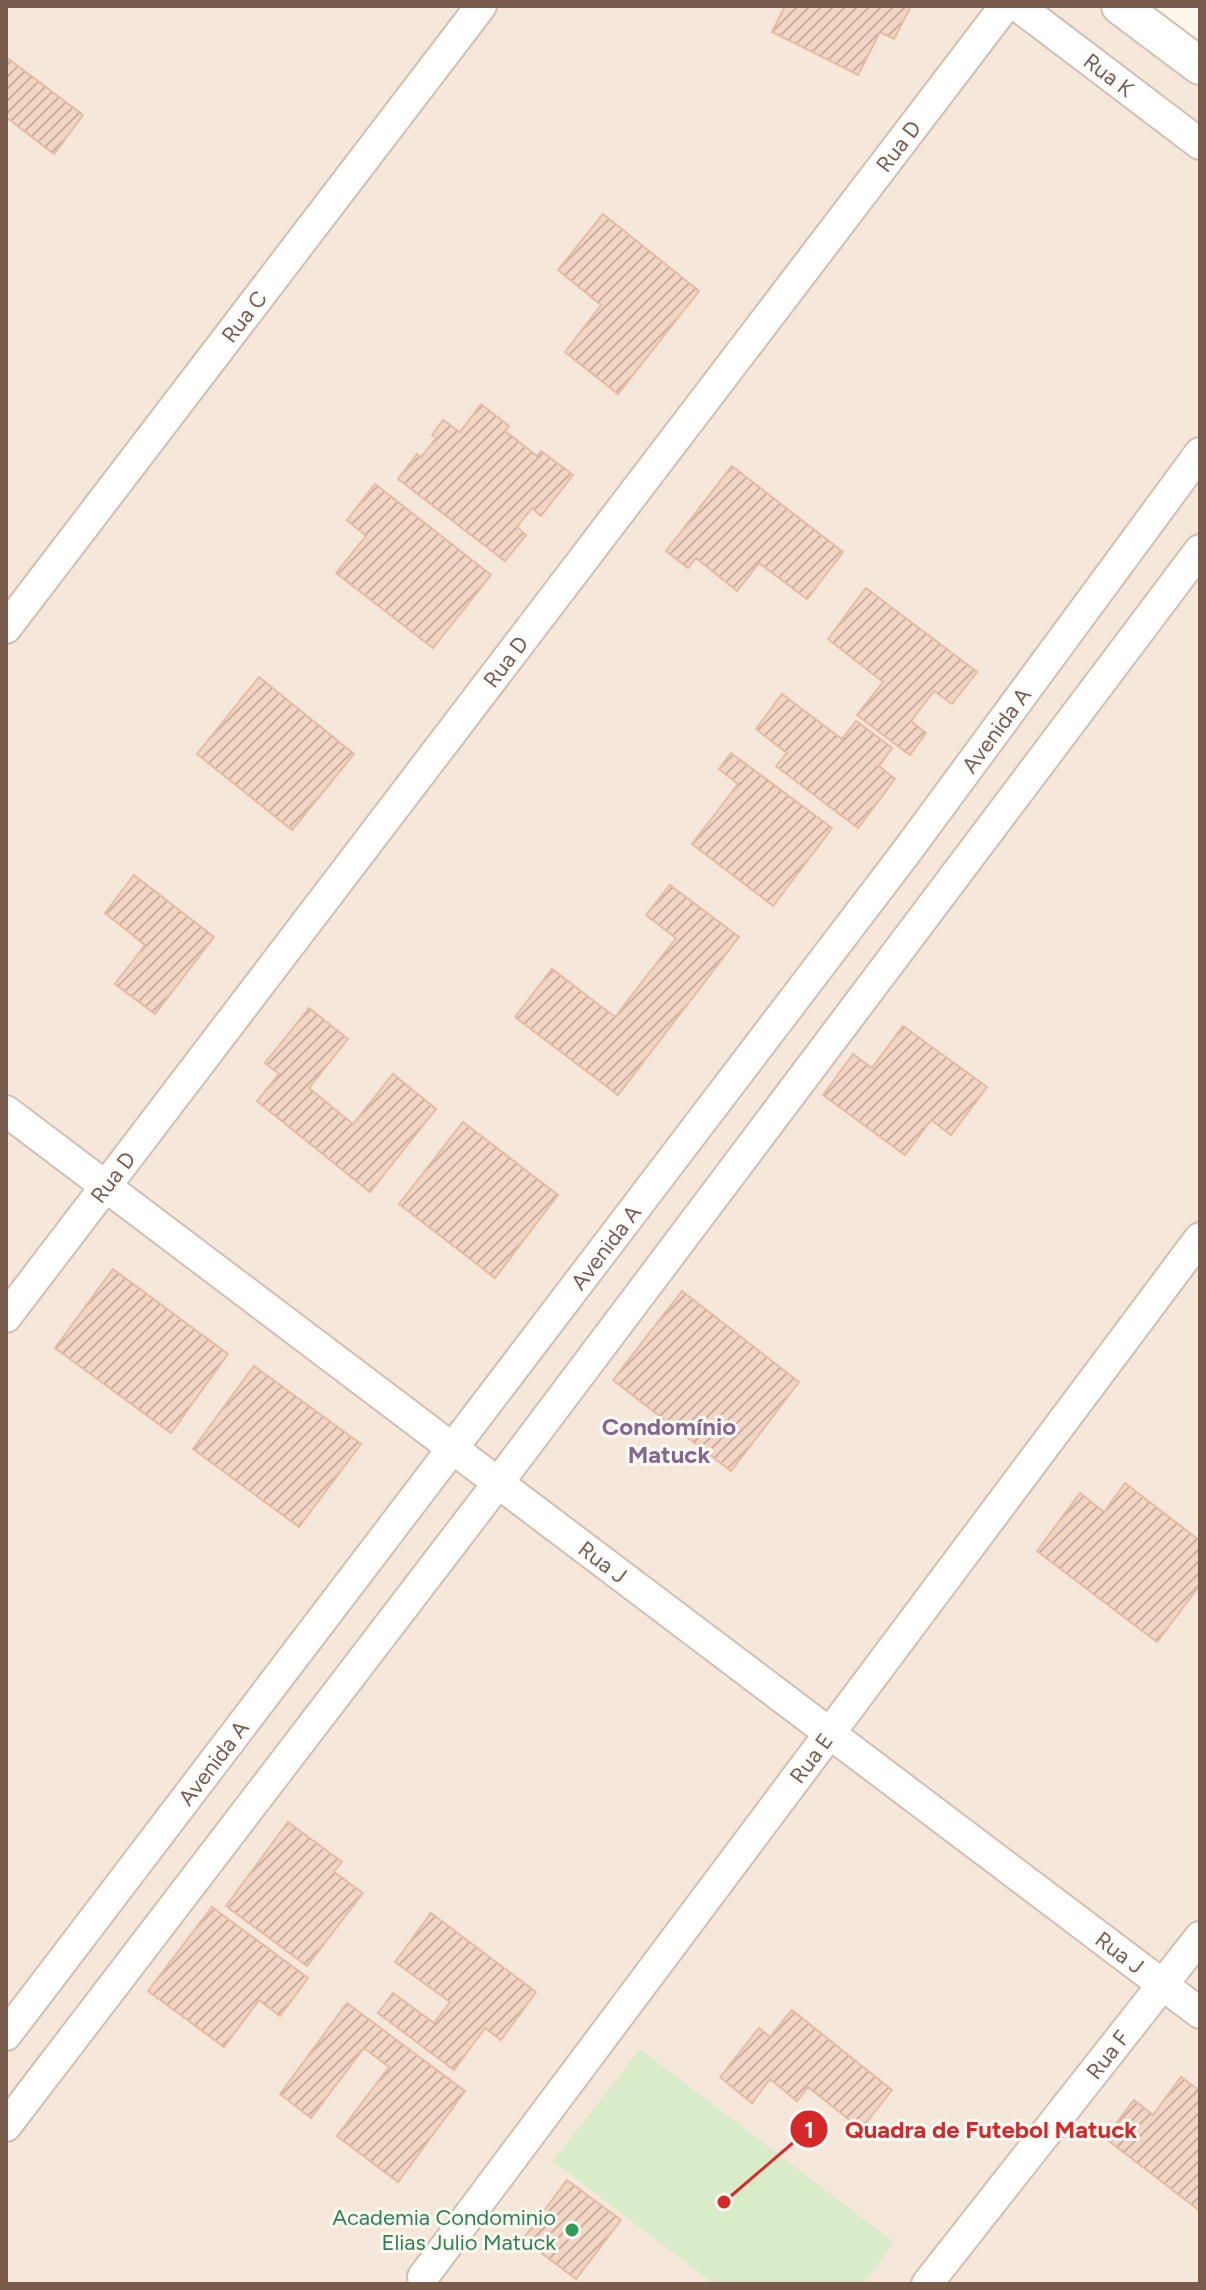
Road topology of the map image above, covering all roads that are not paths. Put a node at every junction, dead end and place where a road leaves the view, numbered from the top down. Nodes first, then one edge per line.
1 (481, 6) edge
2 (1005, 6) edge
3 (1018, 6) edge
4 (1120, 6) edge
5 (1200, 66) edge
6 (1200, 144) edge
7 (1200, 453) edge
8 (1200, 550) edge
9 (6, 628) edge
10 (907, 851) junction
11 (949, 882) junction
12 (6, 1111) edge
13 (106, 1187) junction
14 (1200, 1238) edge
15 (6, 1317) edge
16 (454, 1449) junction
17 (498, 1483) junction
18 (829, 1734) junction
19 (1200, 1937) edge
20 (1163, 1985) junction
21 (1200, 2013) edge
22 (6, 2035) edge
23 (10, 2114) edge
24 (423, 2277) dead end
25 (927, 2284) edge

1 - 9 street, Rua C
2 - 13 street, Rua D
3 - 6 street, Rua K
4 - 5 street
7 - 10 street, Avenida A
8 - 11 street
10 - 11 street
10 - 16 street, Avenida A
11 - 17 street
12 - 13 street, Rua J
13 - 15 street, Rua D
13 - 16 street, Rua J
14 - 18 street, Rua E
16 - 17 street, Rua J
16 - 22 street, Avenida A
17 - 18 street, Rua J
17 - 23 street
18 - 20 street, Rua J
18 - 24 street, Rua E
19 - 20 street, Rua F
20 - 21 street, Rua J
20 - 25 street, Rua F

